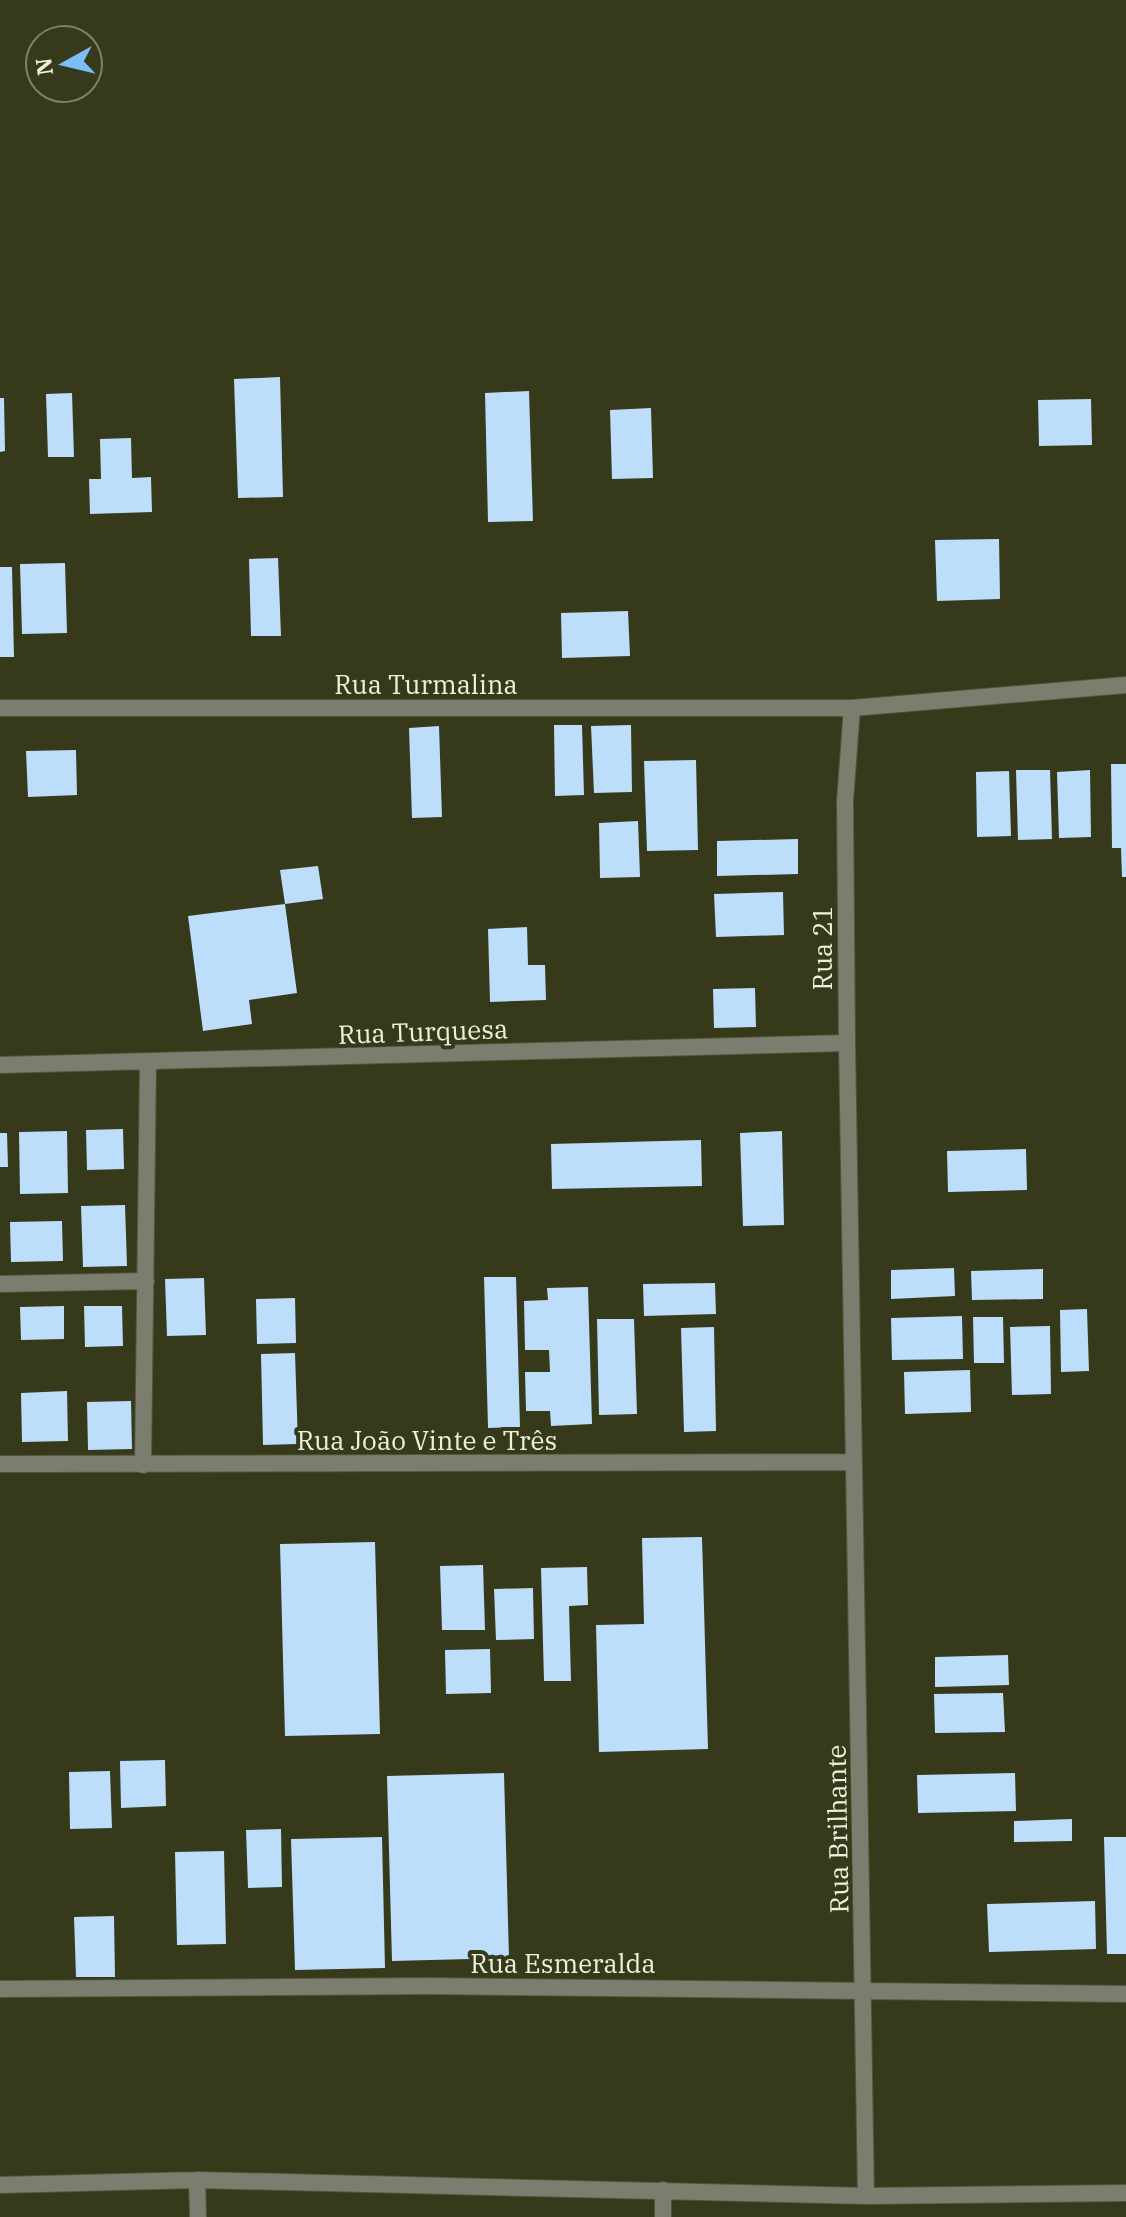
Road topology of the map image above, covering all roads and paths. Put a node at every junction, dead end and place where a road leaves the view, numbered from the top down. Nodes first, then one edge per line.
1 (1126, 685) edge
2 (0, 708) edge
3 (852, 708) junction
4 (847, 1043) junction
5 (148, 1062) junction
6 (0, 1065) edge
7 (146, 1281) junction
8 (0, 1284) edge
9 (854, 1462) junction
10 (0, 1464) edge
11 (143, 1465) junction
12 (0, 1989) edge
13 (864, 1989) junction
14 (1126, 1994) edge
15 (197, 2180) junction
16 (0, 2185) edge
17 (663, 2190) junction
18 (1126, 2193) edge
19 (866, 2196) junction
20 (198, 2217) edge
21 (663, 2217) edge

1 - 3 street
2 - 3 street, Rua Turmalina
3 - 4 street, Rua 21
4 - 5 street, Rua Turquesa
4 - 9 street, Rua 21
5 - 6 street, Rua Turquesa
5 - 7 street
7 - 8 street
7 - 11 street
9 - 11 street, Rua João Vinte e Três
9 - 13 street, Rua Brilhante
10 - 11 street, Rua João Vinte e Três
12 - 13 street, Rua Esmeralda
13 - 14 street, Rua Esmeralda
13 - 19 street, Rua Brilhante
15 - 16 street
15 - 17 street
15 - 20 street
17 - 19 street
17 - 21 street
18 - 19 street

